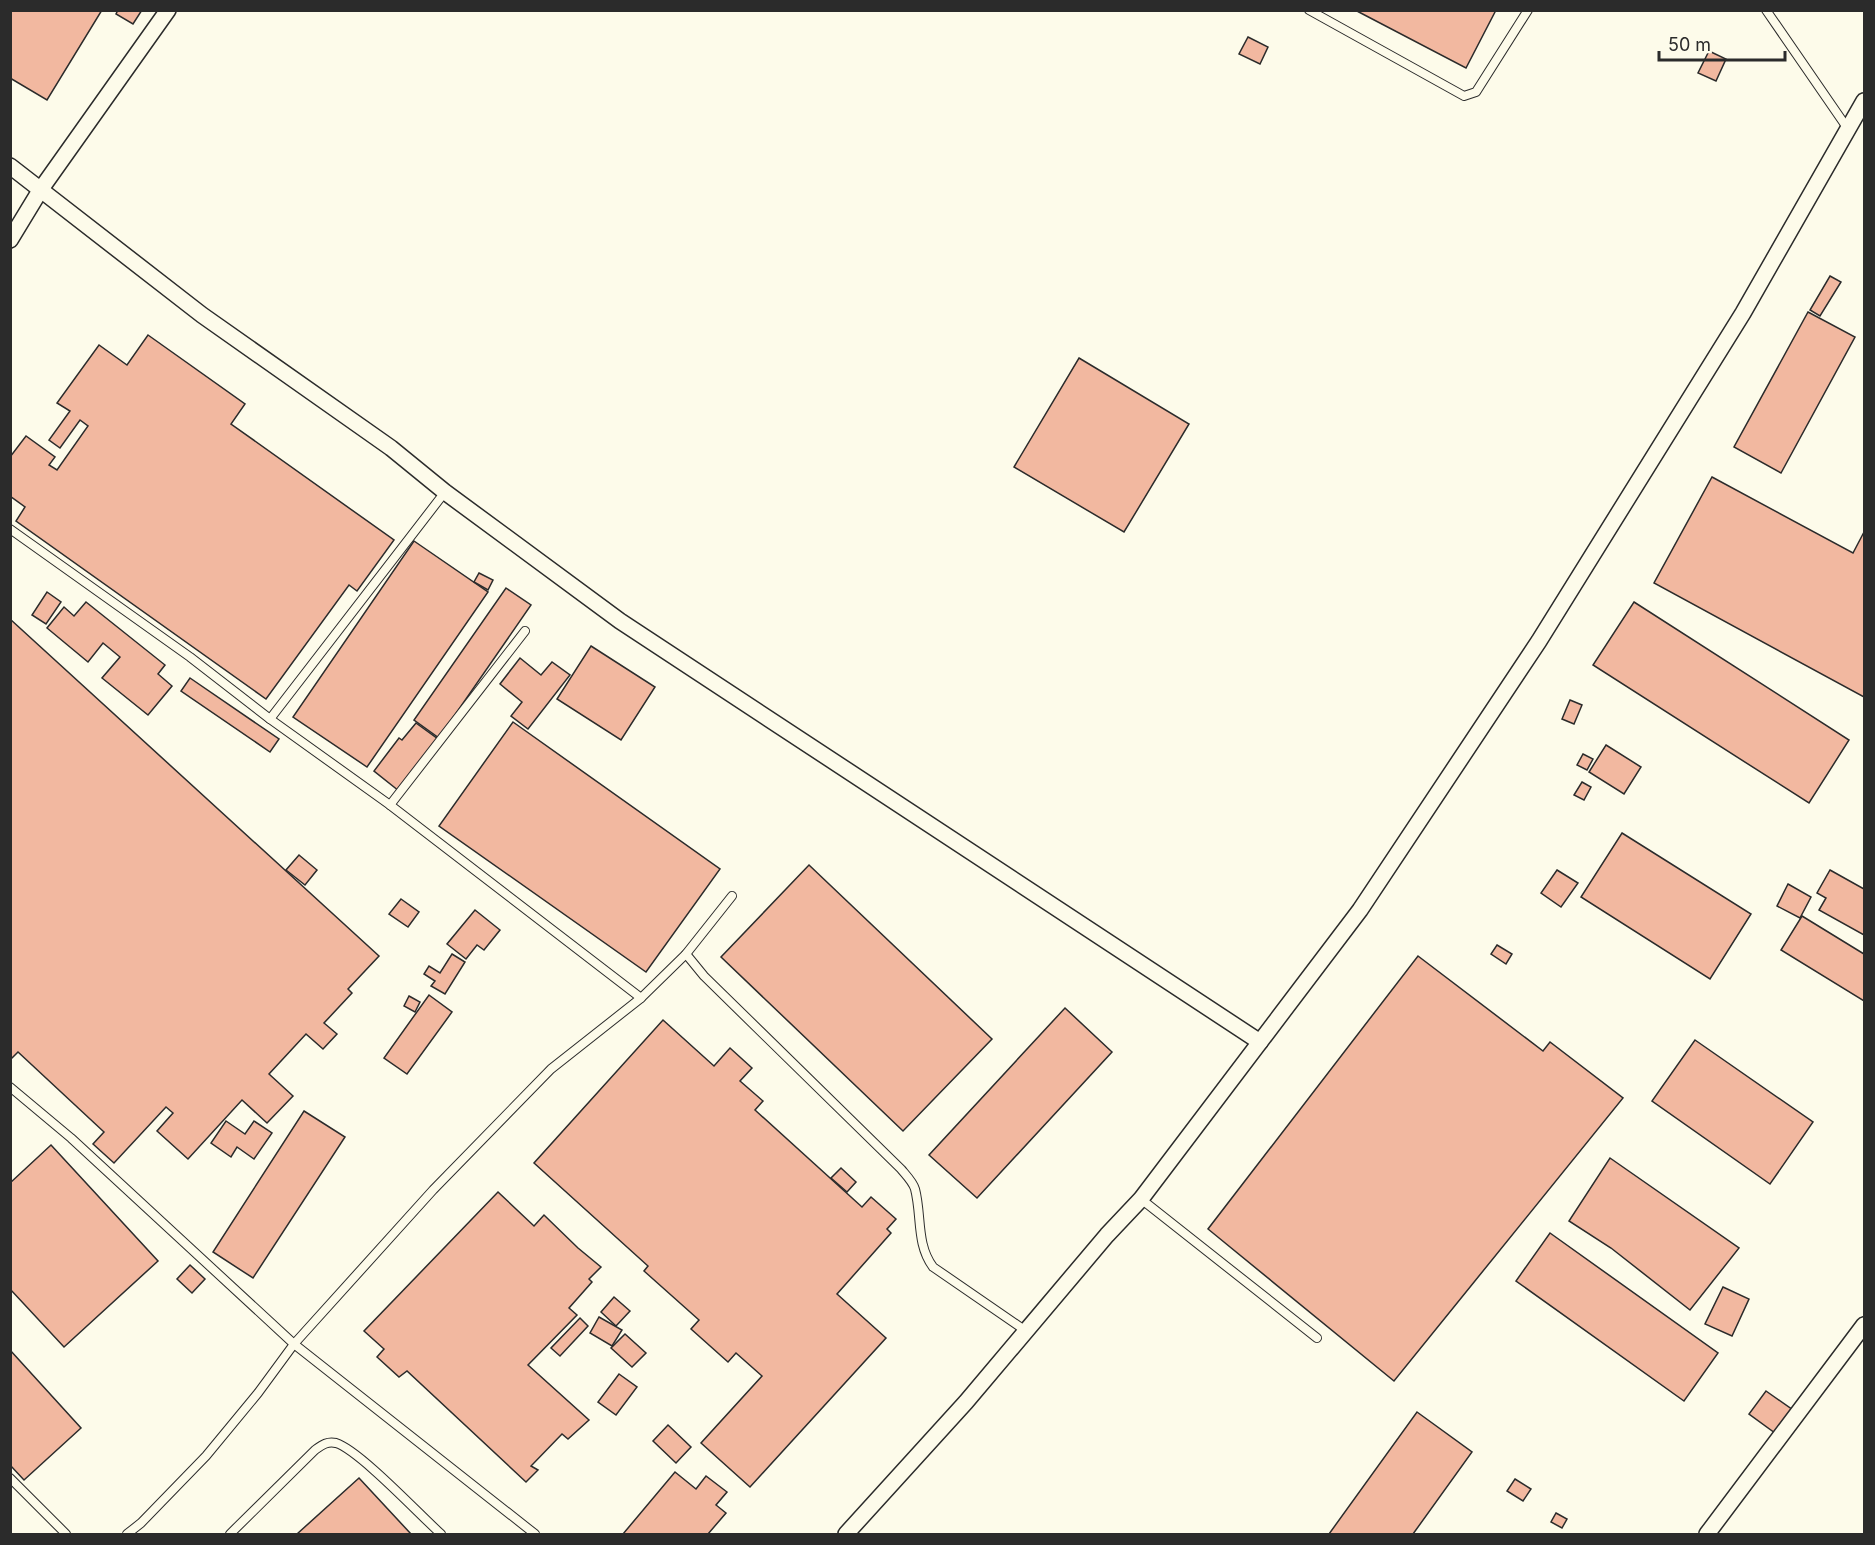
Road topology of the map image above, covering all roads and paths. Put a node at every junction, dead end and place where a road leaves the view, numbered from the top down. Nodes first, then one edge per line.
1 (168, 10) edge
2 (1309, 10) edge
3 (1528, 10) edge
4 (1766, 10) edge
5 (1864, 101) edge
6 (1849, 130) junction
7 (10, 166) edge
8 (41, 189) junction
9 (10, 240) edge
10 (446, 492) junction
11 (10, 529) edge
12 (525, 632) dead end
13 (270, 719) junction
14 (390, 805) junction
15 (732, 896) dead end
16 (686, 954) junction
17 (641, 998) junction
18 (1260, 1042) junction
19 (10, 1088) edge
20 (1141, 1199) junction
21 (1864, 1325) edge
22 (1026, 1330) junction
23 (1317, 1338) dead end
24 (294, 1344) junction
25 (10, 1478) edge
26 (66, 1534) edge
27 (127, 1534) edge
28 (230, 1534) edge
29 (441, 1534) edge
30 (535, 1534) edge
31 (846, 1534) edge
32 (1707, 1534) edge

1 - 8 street
2 - 3 lane
4 - 6 lane
5 - 6 street
6 - 18 street
7 - 8 street
8 - 9 street
8 - 10 street
10 - 13 lane
10 - 18 street
11 - 13 lane
12 - 14 lane
13 - 14 lane
14 - 17 lane
15 - 16 lane
16 - 17 lane
16 - 22 lane
17 - 24 lane
18 - 20 street
19 - 24 lane
20 - 22 street
20 - 23 lane
21 - 32 street
22 - 31 street
24 - 27 lane
24 - 30 lane
25 - 26 lane
28 - 29 lane

